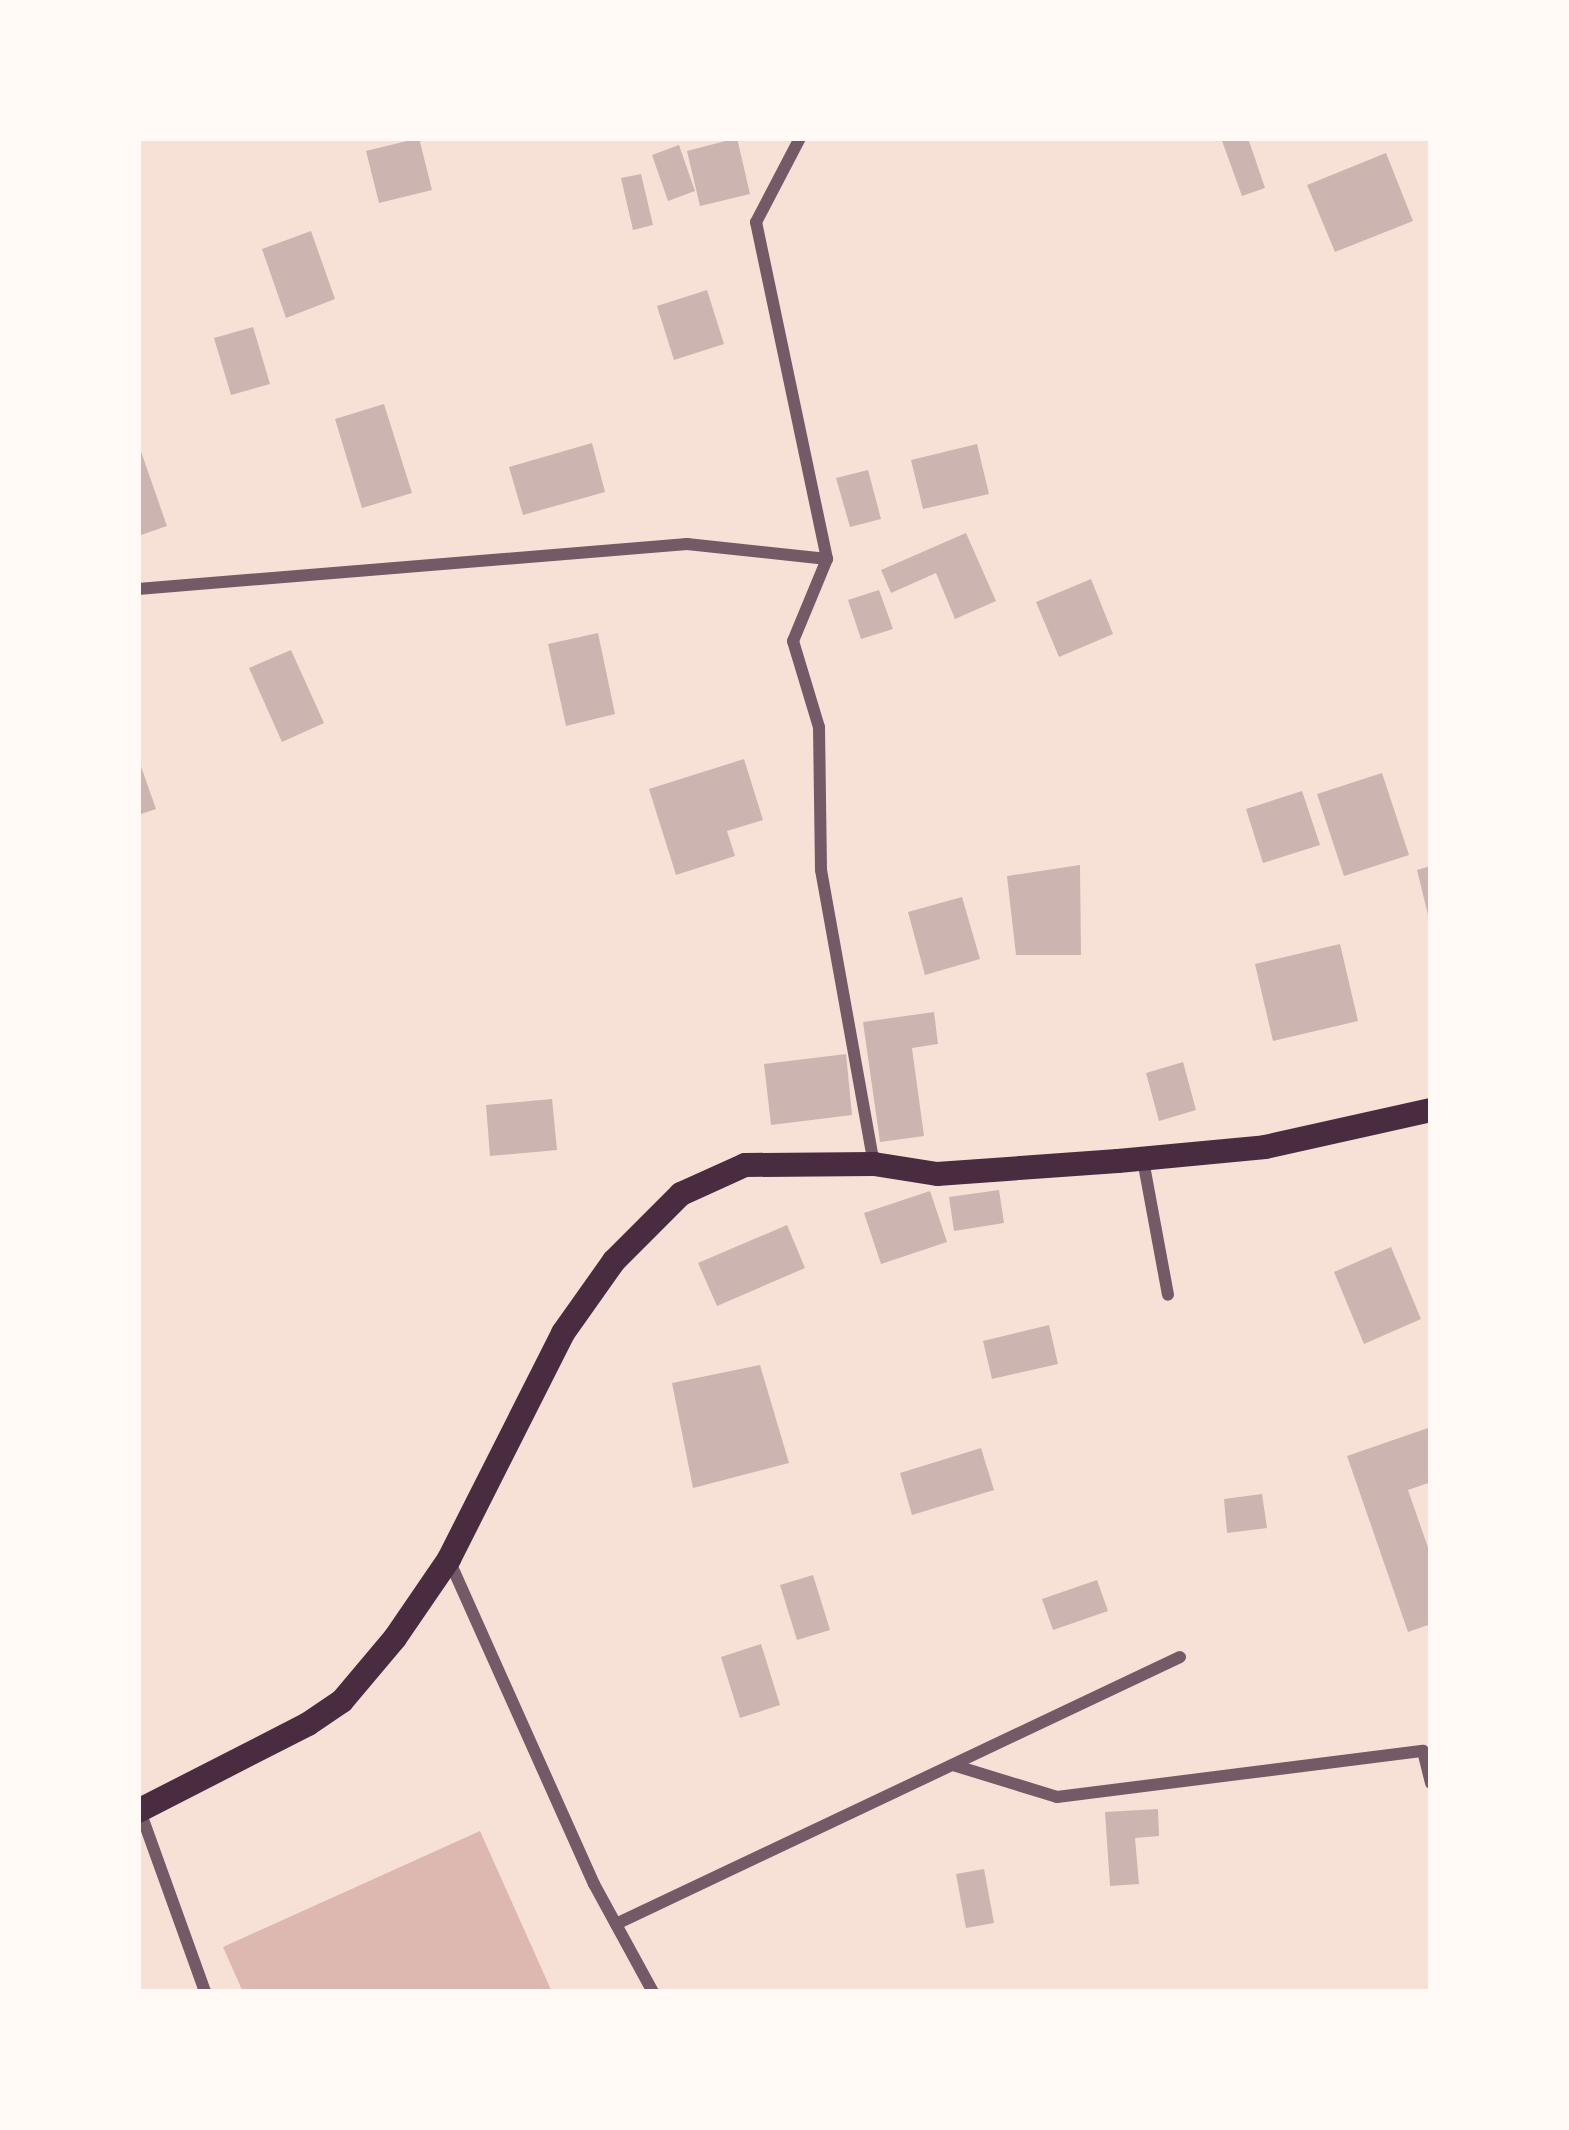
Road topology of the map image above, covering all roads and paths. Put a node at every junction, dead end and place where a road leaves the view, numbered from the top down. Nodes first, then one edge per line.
1 (800, 138) edge
2 (827, 559) junction
3 (138, 589) edge
4 (1431, 1110) edge
5 (1143, 1159) junction
6 (874, 1164) junction
7 (1168, 1295) dead end
8 (448, 1559) junction
9 (1180, 1657) dead end
10 (951, 1764) junction
11 (1431, 1783) edge
12 (139, 1811) edge
13 (616, 1924) junction
14 (205, 1992) edge
15 (653, 1992) edge

1 - 2 street
2 - 3 street
2 - 6 street
4 - 5 main road
5 - 6 main road
5 - 7 street
6 - 8 main road
8 - 12 main road
8 - 13 street
9 - 10 street
10 - 11 street
10 - 13 street
12 - 14 street
13 - 15 street

